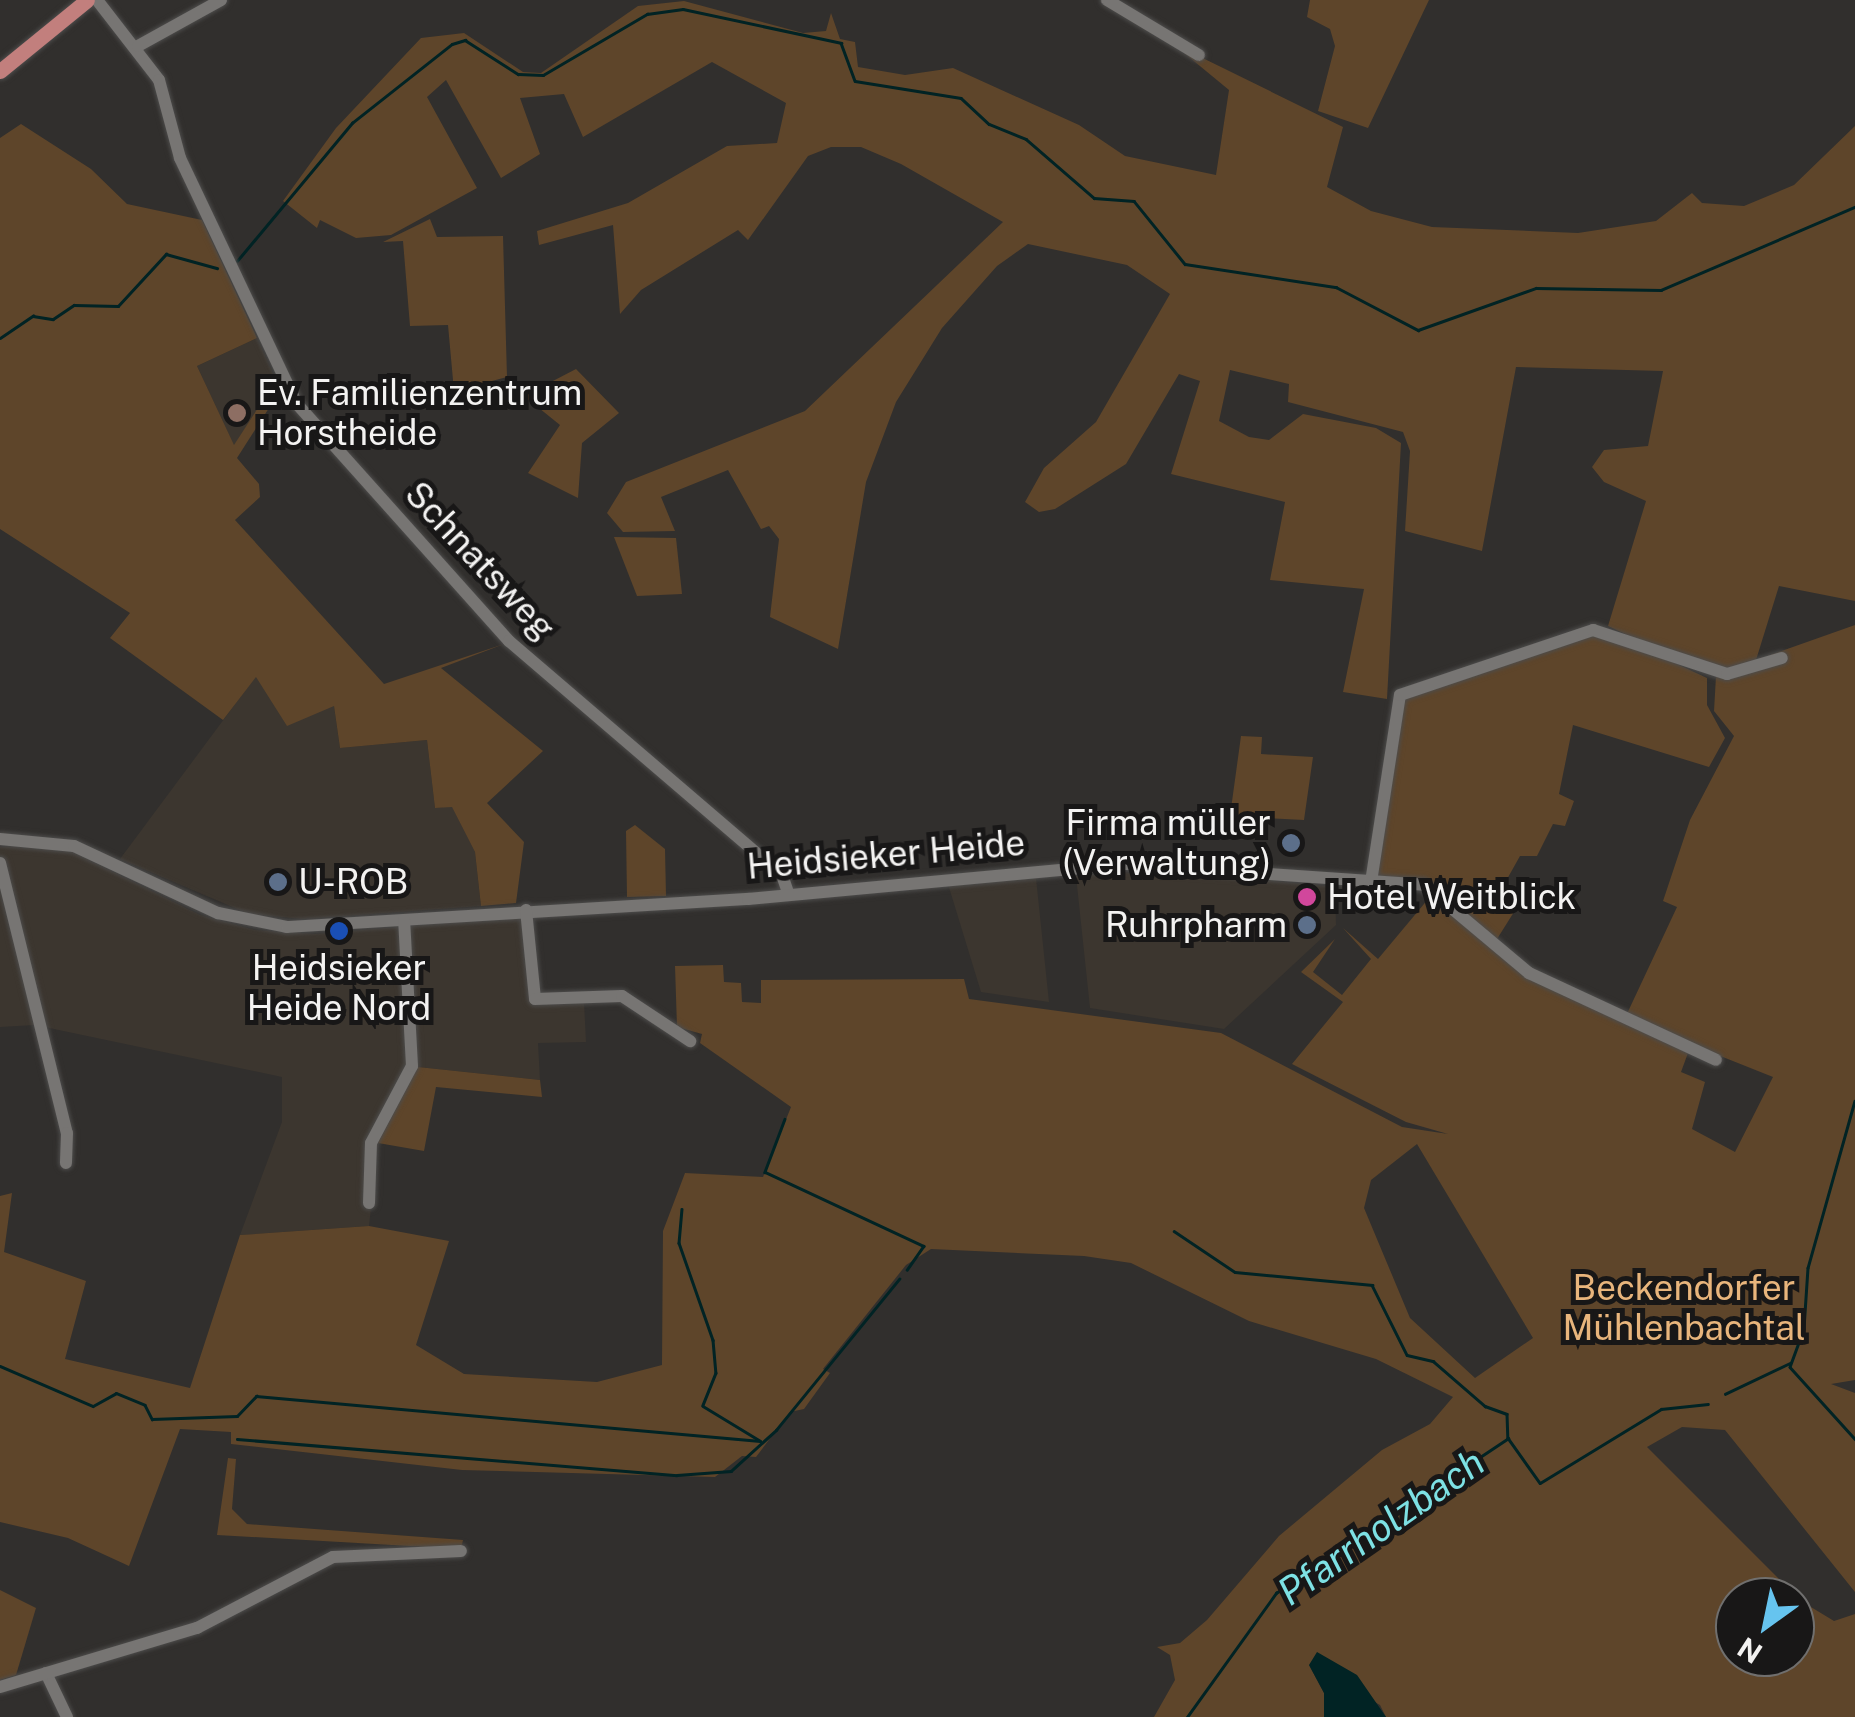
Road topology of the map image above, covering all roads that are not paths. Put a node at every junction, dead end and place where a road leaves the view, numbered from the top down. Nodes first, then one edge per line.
1 (86, 0) edge
2 (96, 0) edge
3 (221, 0) edge
4 (1106, 0) edge
5 (138, 46) junction
6 (1199, 55) dead end
7 (0, 70) edge
8 (1782, 658) dead end
9 (0, 839) edge
10 (0, 863) edge
11 (1370, 882) junction
12 (788, 892) junction
13 (526, 910) junction
14 (404, 920) junction
15 (690, 1041) dead end
16 (1716, 1060) dead end
17 (66, 1163) dead end
18 (369, 1203) dead end
19 (461, 1551) dead end
20 (46, 1673) junction
21 (0, 1687) edge
22 (67, 1717) edge

1 - 7 main road
2 - 5 street, Schnatsweg
3 - 5 street
4 - 6 street
5 - 12 street, Schnatsweg
8 - 11 street
9 - 14 street, Heidsieker Heide
10 - 17 street
11 - 12 street, Heidsieker Heide
11 - 16 street, Heidsieker Heide
12 - 13 street, Heidsieker Heide
13 - 14 street, Heidsieker Heide
13 - 15 street
14 - 18 street
19 - 20 street
20 - 21 street
20 - 22 street

